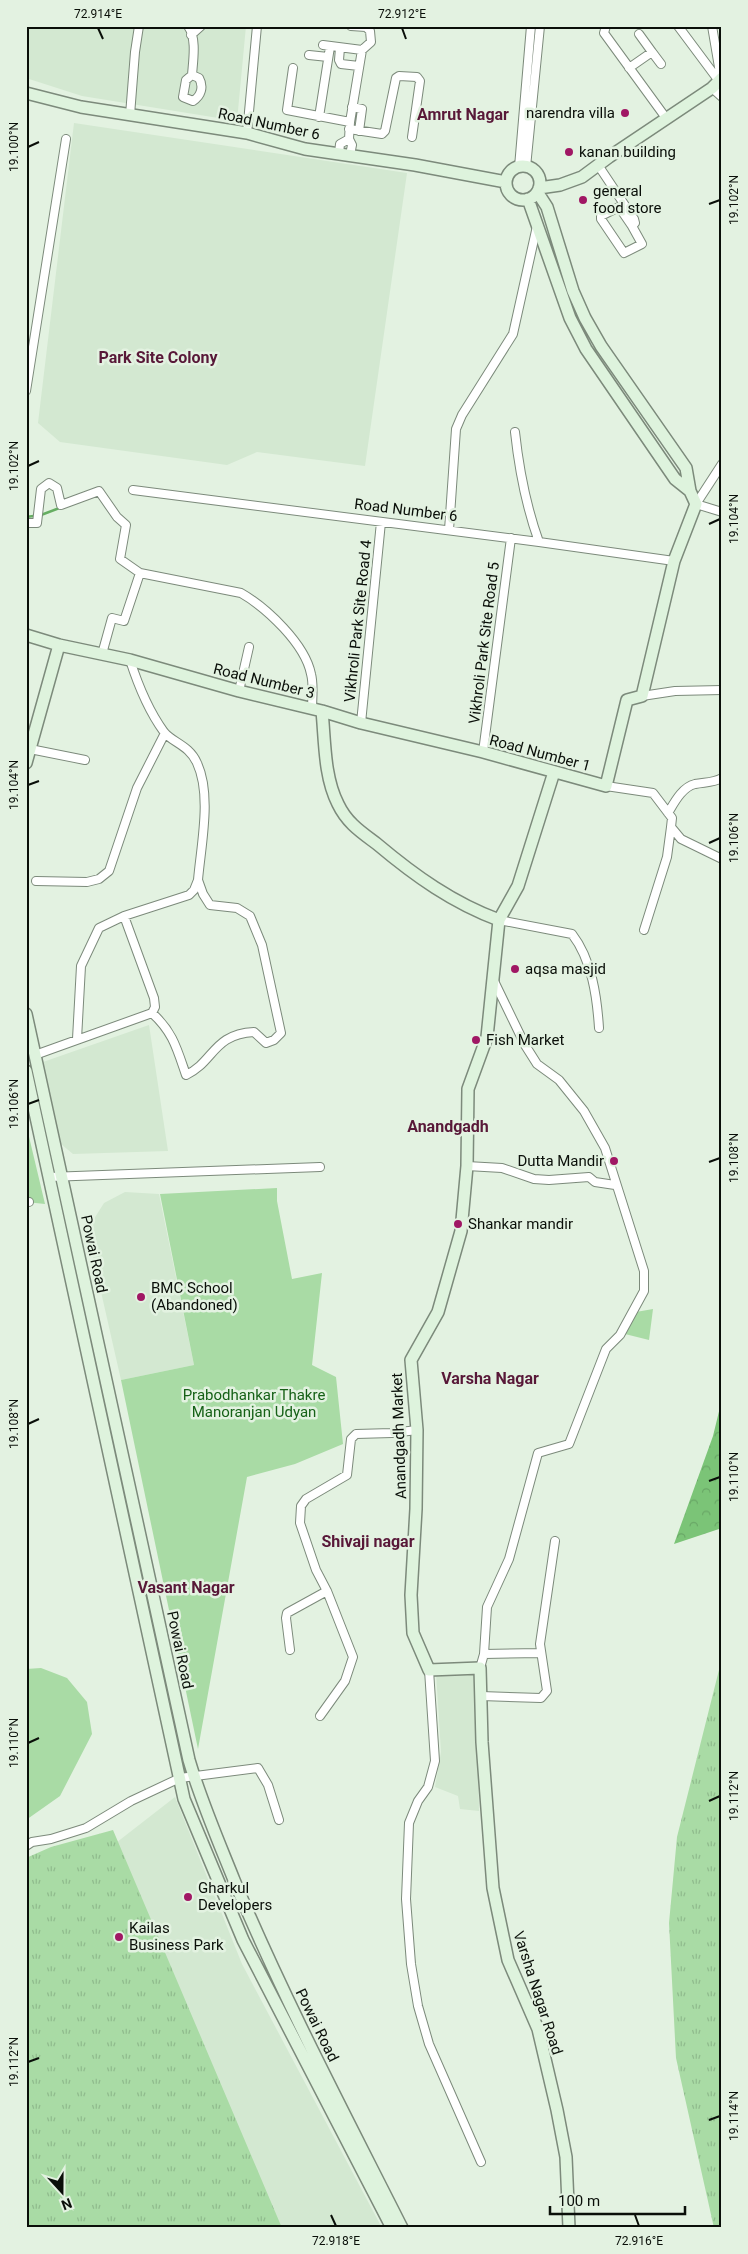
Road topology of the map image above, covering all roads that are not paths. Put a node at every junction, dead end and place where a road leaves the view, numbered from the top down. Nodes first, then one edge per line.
1 (139, 26) edge
2 (188, 26) edge
3 (201, 26) edge
4 (257, 26) edge
5 (351, 26) edge
6 (531, 26) edge
7 (540, 26) edge
8 (606, 26) edge
9 (678, 26) edge
10 (712, 26) edge
11 (639, 34) dead end
12 (191, 35) junction
13 (340, 48) junction
14 (362, 50) junction
15 (652, 52) junction
16 (309, 55) dead end
17 (328, 57) junction
18 (661, 64) dead end
19 (359, 66) junction
20 (293, 68) dead end
21 (629, 68) junction
22 (192, 75) dead end
23 (718, 82) edge
24 (26, 93) edge
25 (722, 97) edge
26 (352, 107) junction
27 (130, 115) junction
28 (319, 117) junction
29 (666, 118) junction
30 (350, 126) junction
31 (360, 131) junction
32 (247, 133) junction
33 (412, 137) dead end
34 (66, 139) dead end
35 (344, 154) junction
36 (598, 165) junction
37 (523, 167) junction
38 (506, 182) junction
39 (539, 190) junction
40 (528, 199) junction
41 (537, 226) junction
42 (632, 226) junction
43 (558, 244) junction
44 (545, 250) junction
45 (584, 318) junction
46 (572, 323) junction
47 (26, 391) edge
48 (634, 393) junction
49 (622, 401) junction
50 (515, 432) dead end
51 (666, 440) junction
52 (654, 448) junction
53 (722, 464) edge
54 (133, 490) dead end
55 (690, 491) junction
56 (696, 504) junction
57 (722, 512) edge
58 (381, 522) junction
59 (26, 523) edge
60 (449, 530) junction
61 (511, 538) junction
62 (539, 542) junction
63 (674, 561) junction
64 (140, 573) junction
65 (26, 635) edge
66 (59, 645) junction
67 (249, 647) dead end
68 (102, 654) junction
69 (130, 660) junction
70 (722, 690) edge
71 (239, 691) junction
72 (642, 696) junction
73 (317, 710) junction
74 (361, 723) junction
75 (165, 733) junction
76 (30, 749) junction
77 (483, 752) junction
78 (85, 760) dead end
79 (26, 763) edge
80 (554, 772) junction
81 (722, 778) edge
82 (606, 786) junction
83 (668, 813) junction
84 (671, 827) junction
85 (722, 848) edge
86 (720, 857) edge
87 (198, 880) junction
88 (36, 882) dead end
89 (124, 916) junction
90 (499, 920) junction
91 (644, 930) dead end
92 (494, 980) junction
93 (152, 1013) junction
94 (26, 1014) edge
95 (599, 1028) dead end
96 (77, 1039) junction
97 (35, 1055) junction
98 (26, 1071) edge
99 (31, 1116) edge
100 (468, 1166) junction
101 (320, 1167) dead end
102 (49, 1177) junction
103 (62, 1177) junction
104 (615, 1185) junction
105 (417, 1430) junction
106 (555, 1541) dead end
107 (326, 1590) junction
108 (290, 1650) dead end
109 (541, 1653) junction
110 (484, 1654) junction
111 (166, 1655) junction
112 (154, 1658) junction
113 (480, 1668) junction
114 (429, 1670) junction
115 (481, 1696) junction
116 (320, 1716) dead end
117 (194, 1776) junction
118 (180, 1778) junction
119 (279, 1820) dead end
120 (26, 1846) edge
121 (481, 2162) dead end
122 (392, 2228) edge
123 (402, 2228) edge
124 (569, 2228) edge

1 - 27 street
2 - 12 street
3 - 12 street
4 - 32 street
5 - 14 street
6 - 37 street
7 - 37 street
8 - 21 street
9 - 23 street
10 - 23 street
11 - 15 street
12 - 22 street
13 - 14 street
13 - 17 street
13 - 19 street
14 - 19 street
15 - 18 street
15 - 21 street
16 - 17 street
17 - 28 street
19 - 26 street
20 - 28 street
21 - 29 street
23 - 25 street
23 - 29 street
24 - 27 street, Road Number 6
26 - 30 street
26 - 31 street
27 - 32 street, Road Number 6
28 - 30 street
29 - 36 street
30 - 31 street
30 - 35 street
31 - 33 street
32 - 35 street, Road Number 6
34 - 47 street
35 - 38 street, Road Number 6
36 - 39 street
36 - 42 street
37 - 38 street
37 - 39 street
38 - 40 street
39 - 40 street
39 - 43 street
40 - 41 street
41 - 44 street
41 - 60 street
42 - 42 street
43 - 44 street
43 - 45 street
44 - 46 street
45 - 46 street
45 - 48 street
46 - 49 street
48 - 49 street
48 - 51 street
49 - 52 street
50 - 62 street
51 - 52 street
51 - 55 street
52 - 55 street
53 - 56 street
54 - 58 street, Road Number 6
55 - 56 street
56 - 57 street
56 - 63 street
58 - 60 street, Road Number 6
58 - 74 street, Vikhroli Park Site Road 4
59 - 64 street
60 - 61 street, Road Number 6
61 - 62 street, Road Number 6
61 - 77 street, Vikhroli Park Site Road 5
62 - 63 street, Road Number 6
63 - 72 street
64 - 68 street
64 - 73 street
65 - 66 street, Road Number 3
66 - 68 street, Road Number 3
66 - 76 street
67 - 71 street
68 - 69 street, Road Number 3
69 - 71 street, Road Number 3
69 - 75 street
70 - 72 street
71 - 73 street, Road Number 3
72 - 82 street
73 - 74 street, Road Number 1
73 - 90 street, Road Number 3
74 - 77 street, Road Number 1
75 - 87 street
75 - 88 street
76 - 78 street
76 - 79 street
77 - 80 street, Road Number 1
80 - 82 street, Road Number 1
80 - 90 street, Anandgadh Market
81 - 83 street
82 - 83 street, Road Number 1
83 - 84 street, Road Number 1
84 - 86 street
84 - 91 street, Road Number 1
85 - 86 street
87 - 89 street
87 - 93 street
89 - 93 street
89 - 96 street
90 - 92 street, Anandgadh Market
90 - 95 street
92 - 100 street, Anandgadh Market
92 - 104 street
93 - 96 street
94 - 97 street, Powai Road
96 - 97 street
97 - 103 street, Powai Road
98 - 99 street, Powai Road
99 - 102 street, Powai Road
100 - 104 street
100 - 105 street, Anandgadh Market
101 - 103 street
102 - 103 street
102 - 112 street, Powai Road
103 - 111 street, Powai Road
104 - 110 street
105 - 107 street
105 - 114 street, Anandgadh Market
106 - 109 street
107 - 108 street
107 - 116 street
109 - 110 street
109 - 115 street
110 - 113 street
111 - 112 street
111 - 117 street, Powai Road
112 - 118 street, Powai Road
113 - 114 street
113 - 115 street, Varsha Nagar Road
114 - 121 street
115 - 124 street, Varsha Nagar Road
117 - 118 street
117 - 119 street
117 - 123 street, Powai Road
118 - 120 street
118 - 122 street, Powai Road

